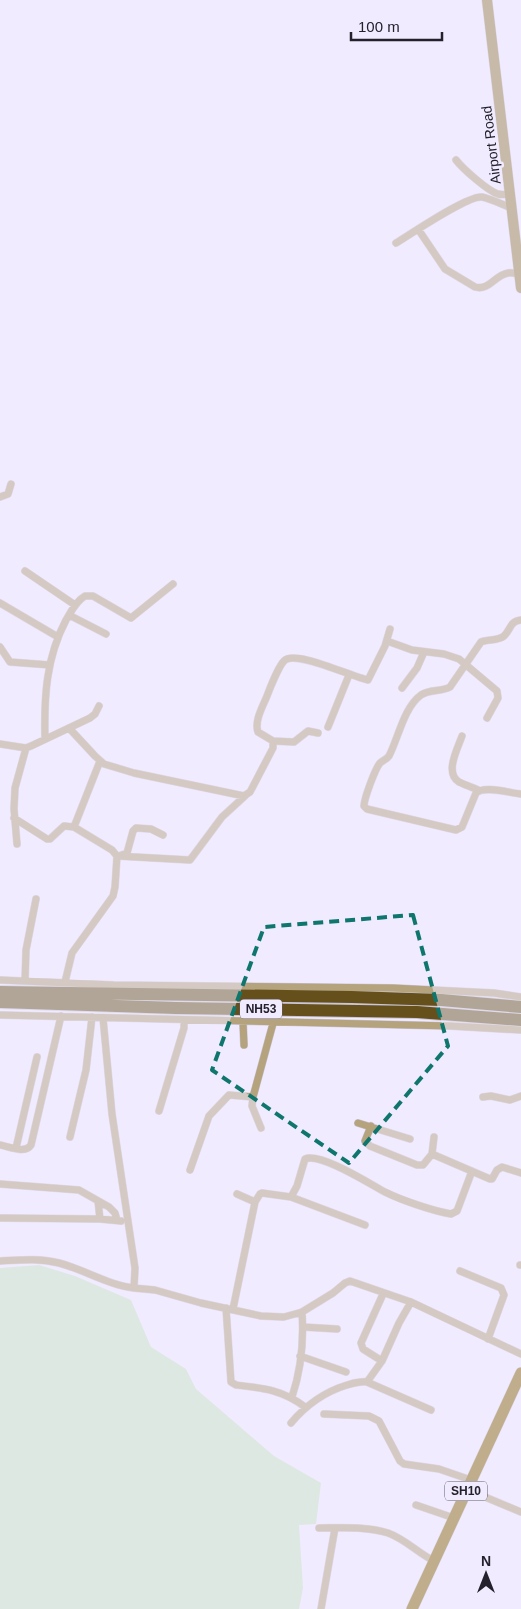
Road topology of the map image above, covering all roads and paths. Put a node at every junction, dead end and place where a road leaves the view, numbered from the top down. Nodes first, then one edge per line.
1 (488, 0) edge
2 (456, 160) dead end
3 (511, 194) junction
4 (512, 208) junction
5 (418, 229) junction
6 (396, 243) dead end
7 (520, 274) junction
8 (521, 288) edge
9 (11, 484) dead end
10 (0, 497) edge
11 (25, 571) dead end
12 (173, 584) dead end
13 (0, 603) edge
14 (75, 605) junction
15 (69, 614) junction
16 (521, 620) edge
17 (390, 629) dead end
18 (106, 634) dead end
19 (58, 637) junction
20 (386, 641) junction
21 (0, 647) edge
22 (424, 652) junction
23 (466, 664) junction
24 (50, 665) junction
25 (349, 675) junction
26 (402, 688) dead end
27 (99, 706) dead end
28 (487, 718) dead end
29 (328, 727) dead end
30 (69, 728) junction
31 (318, 733) dead end
32 (462, 736) dead end
33 (45, 739) junction
34 (273, 741) junction
35 (0, 744) edge
36 (26, 748) junction
37 (100, 761) junction
38 (478, 790) junction
39 (521, 794) edge
40 (246, 795) junction
41 (14, 818) junction
42 (74, 827) junction
43 (163, 834) dead end
44 (17, 844) dead end
45 (116, 856) junction
46 (36, 899) dead end
47 (0, 980) edge
48 (25, 981) junction
49 (65, 982) junction
50 (0, 992) edge
51 (521, 997) edge
52 (280, 998) junction
53 (0, 1002) edge
54 (521, 1007) edge
55 (0, 1015) edge
56 (61, 1016) junction
57 (92, 1018) junction
58 (103, 1018) junction
59 (184, 1020) junction
60 (521, 1020) edge
61 (243, 1022) junction
62 (274, 1023) junction
63 (521, 1030) edge
64 (244, 1045) dead end
65 (37, 1058) dead end
66 (521, 1096) edge
67 (253, 1097) junction
68 (483, 1097) dead end
69 (159, 1111) dead end
70 (358, 1122) dead end
71 (371, 1126) junction
72 (261, 1128) dead end
73 (434, 1136) dead end
74 (70, 1137) dead end
75 (410, 1139) dead end
76 (0, 1145) edge
77 (16, 1148) junction
78 (432, 1154) junction
79 (190, 1170) dead end
80 (472, 1171) junction
81 (521, 1173) edge
82 (0, 1184) edge
83 (237, 1194) dead end
84 (291, 1197) junction
85 (98, 1201) junction
86 (255, 1202) junction
87 (0, 1218) edge
88 (100, 1219) junction
89 (117, 1220) junction
90 (129, 1222) junction
91 (365, 1225) dead end
92 (0, 1262) edge
93 (460, 1272) dead end
94 (134, 1288) junction
95 (383, 1294) junction
96 (411, 1302) junction
97 (230, 1309) junction
98 (302, 1312) junction
99 (303, 1327) junction
100 (338, 1329) dead end
101 (488, 1339) junction
102 (521, 1354) edge
103 (300, 1356) junction
104 (382, 1361) junction
105 (346, 1372) dead end
106 (521, 1373) edge
107 (367, 1382) junction
108 (521, 1392) edge
109 (292, 1397) junction
110 (305, 1407) junction
111 (431, 1410) dead end
112 (324, 1414) dead end
113 (291, 1423) dead end
114 (472, 1486) junction
115 (416, 1505) dead end
116 (521, 1512) edge
117 (454, 1518) junction
118 (319, 1528) dead end
119 (335, 1528) junction
120 (434, 1561) junction
121 (321, 1609) edge
122 (412, 1609) edge
123 (420, 1609) edge

1 - 3 main road, Airport Road
2 - 3 street
3 - 4 main road, Airport Road
4 - 5 street
4 - 7 main road, Airport Road
5 - 6 street
5 - 7 street
7 - 8 main road, Airport Road
9 - 10 street
11 - 14 street
12 - 14 street
13 - 19 street
14 - 15 street
15 - 18 street
15 - 19 street
16 - 23 street
17 - 20 street
19 - 24 street
20 - 22 street
20 - 25 street
21 - 24 street
22 - 23 street
22 - 26 street
23 - 28 street
23 - 38 street
24 - 33 street
25 - 29 street
25 - 34 street
27 - 30 street
30 - 33 street
30 - 37 street
31 - 34 street
32 - 38 street
33 - 36 street
34 - 40 street
35 - 36 street
36 - 41 street
37 - 40 street
37 - 42 street
38 - 39 street
40 - 45 street
41 - 42 street
41 - 44 street
42 - 45 street
43 - 45 street
45 - 49 street
46 - 48 street
47 - 48 street
48 - 49 street
49 - 52 street
50 - 52 highway, NH53
51 - 52 street
52 - 53 highway, NH53
52 - 54 highway, NH53
52 - 60 highway, NH53
52 - 62 street
55 - 56 street
56 - 57 street
56 - 77 street
57 - 58 street
57 - 74 street
58 - 59 street
58 - 90 street
59 - 61 street
59 - 69 street
61 - 62 street
61 - 64 street
62 - 63 street
62 - 67 street
65 - 77 street
66 - 68 street
67 - 72 street
67 - 79 street
70 - 71 street
71 - 75 street
71 - 78 street
73 - 78 street
76 - 77 street
78 - 80 street
80 - 81 street
80 - 84 street
82 - 85 street
83 - 86 street
84 - 86 street
84 - 91 street
85 - 88 street
85 - 89 street
86 - 97 street
87 - 88 street
88 - 89 street
89 - 90 street
90 - 94 street
92 - 94 street
93 - 101 street
94 - 97 street
95 - 96 street
95 - 98 street
95 - 104 street
96 - 101 street
96 - 104 street
97 - 98 street
97 - 109 street
98 - 99 street
99 - 100 street
99 - 103 street
101 - 102 street
103 - 105 street
103 - 109 street
104 - 107 street
106 - 114 main road, SH10
107 - 110 street
107 - 111 street
108 - 114 main road, SH10
109 - 110 street
110 - 113 street
112 - 114 street
114 - 116 street
114 - 117 main road, SH10
114 - 123 main road, SH10
115 - 117 street
117 - 120 main road, SH10
118 - 119 street
119 - 120 street
119 - 121 street
120 - 122 main road, SH10

